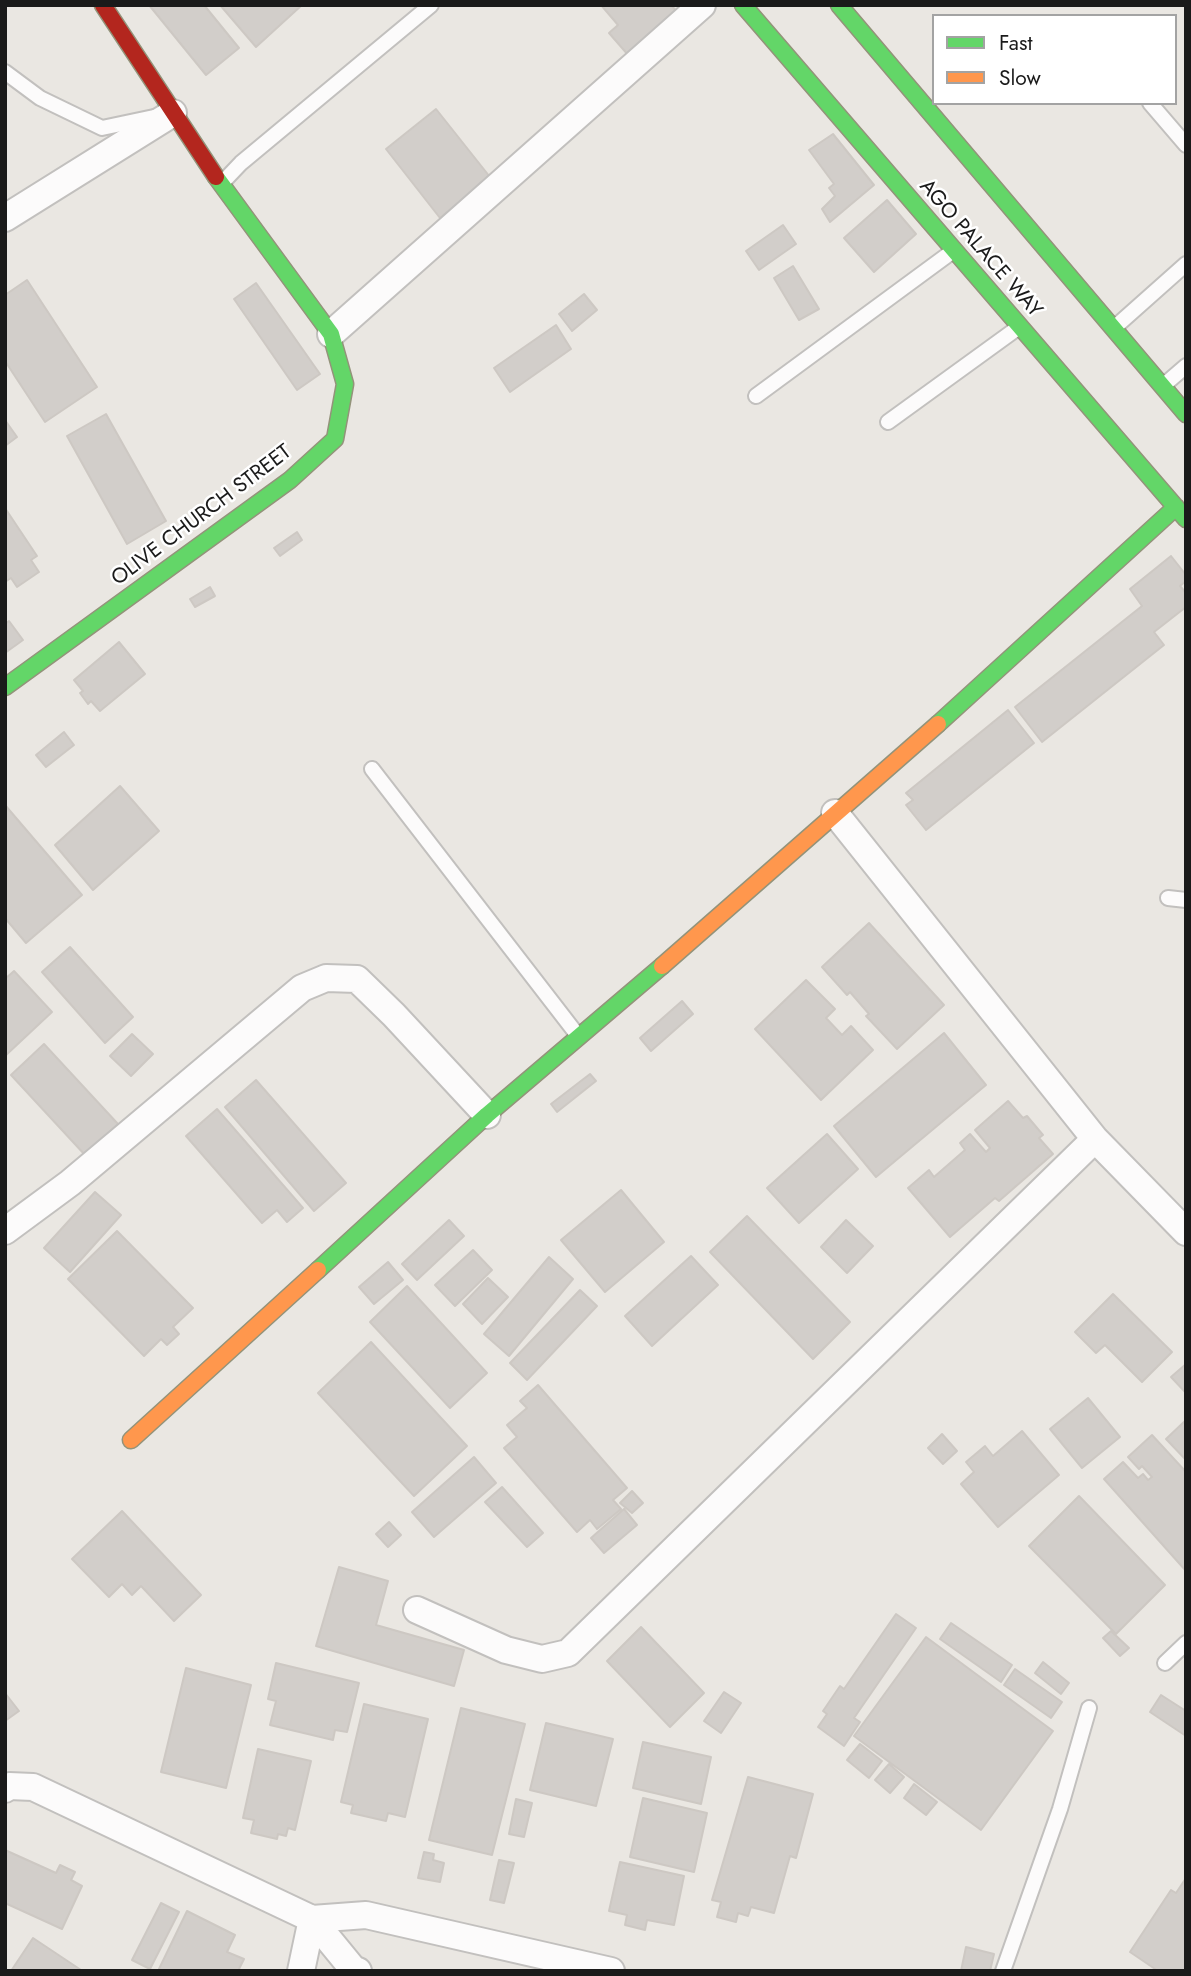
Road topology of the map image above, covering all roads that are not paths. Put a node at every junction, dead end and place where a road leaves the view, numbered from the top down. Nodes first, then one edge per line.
1 (103, 5) edge
2 (431, 5) edge
3 (702, 5) edge
4 (743, 5) edge
5 (839, 5) edge
6 (5, 72) edge
7 (1152, 105) edge
8 (173, 113) junction
9 (1186, 145) edge
10 (221, 184) junction
11 (5, 218) edge
12 (953, 251) junction
13 (1186, 264) edge
14 (1019, 327) junction
15 (1114, 328) junction
16 (331, 334) junction
17 (1186, 366) edge
18 (1164, 385) junction
19 (756, 396) dead end
20 (1186, 414) edge
21 (888, 422) dead end
22 (1181, 513) edge
23 (5, 688) edge
24 (372, 769) dead end
25 (835, 813) junction
26 (1168, 898) dead end
27 (1186, 900) edge
28 (580, 1038) junction
29 (486, 1115) junction
30 (1095, 1139) junction
31 (5, 1231) edge
32 (1186, 1233) edge
33 (131, 1440) dead end
34 (417, 1610) dead end
35 (1186, 1643) edge
36 (1165, 1663) dead end
37 (1089, 1708) dead end
38 (5, 1789) edge
39 (312, 1919) junction
40 (301, 1971) edge
41 (358, 1971) edge
42 (611, 1971) edge
43 (1003, 1971) edge

1 - 8 street
2 - 10 lane
3 - 16 street
4 - 12 street, AGO PALACE WAY
5 - 15 street
6 - 8 lane
7 - 9 lane
8 - 10 street
8 - 11 street
10 - 16 street
12 - 14 street, AGO PALACE WAY
12 - 19 lane
13 - 15 lane
14 - 21 lane
14 - 22 street, AGO PALACE WAY
15 - 18 street
16 - 23 street, OLIVE CHURCH STREET
17 - 18 lane
18 - 20 street
22 - 25 street
24 - 28 lane
25 - 28 street
25 - 30 street
26 - 27 lane
28 - 29 street
29 - 31 street
29 - 33 street
30 - 32 street
30 - 34 street
35 - 36 lane
37 - 43 lane
38 - 39 street
39 - 40 street
39 - 41 street
39 - 42 street

